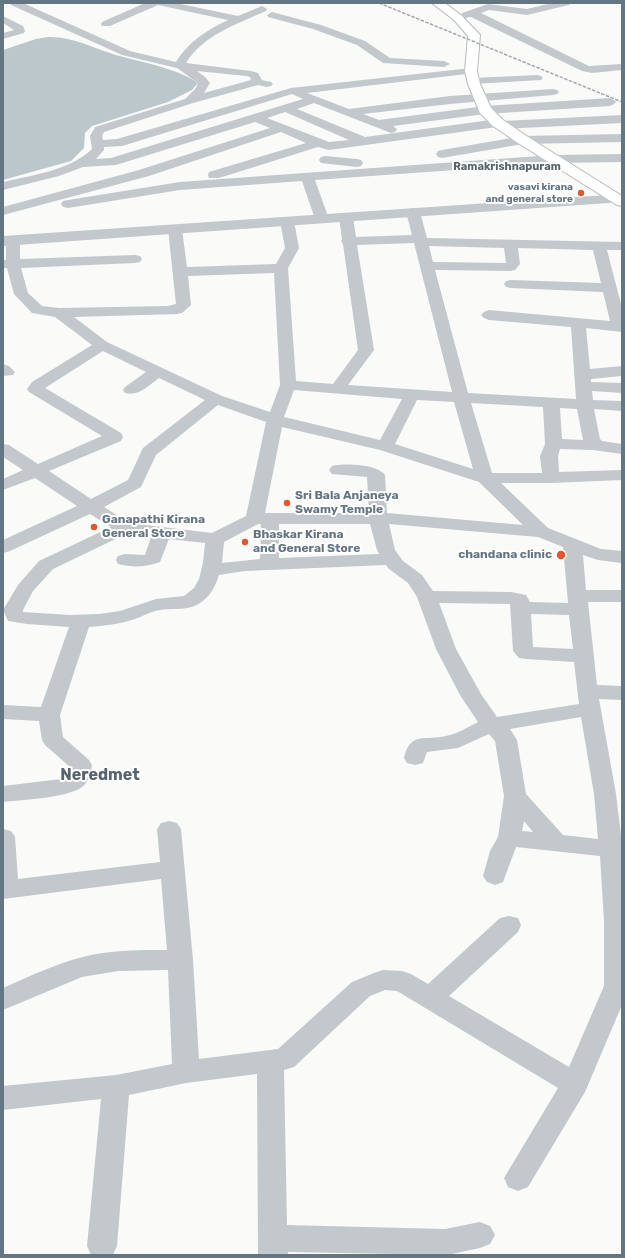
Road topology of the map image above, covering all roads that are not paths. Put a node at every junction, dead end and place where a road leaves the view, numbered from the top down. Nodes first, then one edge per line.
1 (11, 3) edge
2 (15, 3) edge
3 (154, 3) edge
4 (161, 3) edge
5 (222, 3) edge
6 (438, 3) edge
7 (502, 3) edge
8 (565, 3) edge
9 (3, 4) edge
10 (488, 7) junction
11 (474, 8) edge
12 (262, 9) dead end
13 (204, 12) junction
14 (272, 15) dead end
15 (3, 18) edge
16 (458, 18) junction
17 (239, 19) junction
18 (106, 24) dead end
19 (4, 43) edge
20 (179, 65) junction
21 (622, 67) edge
22 (471, 77) junction
23 (537, 78) dead end
24 (258, 82) junction
25 (291, 91) junction
26 (553, 92) dead end
27 (478, 97) junction
28 (189, 100) junction
29 (344, 100) dead end
30 (316, 101) junction
31 (610, 102) dead end
32 (285, 108) junction
33 (228, 110) junction
34 (485, 110) junction
35 (347, 113) junction
36 (254, 119) junction
37 (622, 120) edge
38 (594, 121) junction
39 (379, 124) junction
40 (500, 124) junction
41 (282, 128) junction
42 (206, 134) junction
43 (410, 135) junction
44 (622, 138) edge
45 (604, 139) junction
46 (523, 140) junction
47 (126, 141) junction
48 (363, 141) junction
49 (318, 143) junction
50 (98, 144) junction
51 (232, 145) junction
52 (434, 148) junction
53 (146, 152) junction
54 (553, 159) junction
55 (325, 160) dead end
56 (620, 161) edge
57 (83, 163) junction
58 (459, 166) junction
59 (409, 169) junction
60 (599, 172) dead end
61 (144, 173) junction
62 (576, 173) junction
63 (306, 176) junction
64 (3, 186) edge
65 (176, 186) junction
66 (621, 200) edge
67 (68, 204) dead end
68 (3, 211) edge
69 (413, 212) junction
70 (346, 217) junction
71 (322, 219) junction
72 (287, 221) junction
73 (175, 229) junction
74 (8, 240) edge
75 (348, 241) junction
76 (420, 241) junction
77 (511, 244) junction
78 (599, 245) junction
79 (622, 246) edge
80 (135, 260) dead end
81 (8, 264) edge
82 (427, 266) junction
83 (281, 268) junction
84 (181, 272) junction
85 (511, 284) dead end
86 (609, 288) junction
87 (59, 313) junction
88 (489, 315) dead end
89 (578, 324) junction
90 (620, 327) edge
91 (102, 345) junction
92 (622, 371) edge
93 (158, 372) junction
94 (583, 380) junction
95 (288, 385) junction
96 (622, 388) edge
97 (338, 389) junction
98 (131, 390) dead end
99 (412, 395) junction
100 (461, 397) junction
101 (216, 399) junction
102 (551, 403) junction
103 (585, 405) junction
104 (622, 406) edge
105 (276, 420) junction
106 (554, 444) junction
107 (596, 445) junction
108 (385, 446) junction
109 (3, 449) edge
110 (622, 449) edge
111 (37, 470) junction
112 (338, 470) dead end
113 (622, 476) edge
114 (485, 478) junction
115 (551, 478) junction
116 (3, 486) edge
117 (91, 506) junction
118 (378, 518) junction
119 (262, 519) junction
120 (124, 528) junction
121 (541, 532) junction
122 (162, 533) junction
123 (215, 539) junction
124 (572, 543) junction
125 (3, 547) edge
126 (622, 557) edge
127 (392, 559) junction
128 (125, 560) dead end
129 (269, 564) junction
130 (210, 571) junction
131 (622, 596) edge
132 (427, 597) junction
133 (578, 602) junction
134 (521, 608) junction
135 (8, 612) edge
136 (80, 620) junction
137 (584, 656) junction
138 (622, 693) edge
139 (589, 701) junction
140 (3, 712) edge
141 (49, 715) junction
142 (491, 725) junction
143 (415, 758) dead end
144 (3, 794) edge
145 (515, 796) junction
146 (169, 829) dead end
147 (3, 837) edge
148 (510, 838) junction
149 (556, 843) junction
150 (611, 849) junction
151 (172, 869) junction
152 (495, 876) dead end
153 (5, 890) edge
154 (619, 921) edge
155 (509, 925) dead end
156 (180, 960) junction
157 (619, 987) edge
158 (430, 998) junction
159 (3, 1000) edge
160 (270, 1061) junction
161 (186, 1072) junction
162 (575, 1084) junction
163 (116, 1086) junction
164 (3, 1098) edge
165 (518, 1178) dead end
166 (480, 1236) dead end
167 (102, 1246) dead end
168 (273, 1246) edge

1 - 9 street
2 - 20 street
3 - 18 street
4 - 13 street
5 - 13 street
6 - 16 main road
7 - 10 street
8 - 10 street
10 - 11 street
11 - 16 street
11 - 21 street
12 - 17 street
13 - 17 street
14 - 22 street
15 - 19 street
16 - 22 main road
17 - 20 street
20 - 24 street
20 - 28 street
22 - 23 street
22 - 25 street
22 - 27 main road
24 - 25 street
24 - 28 street
25 - 30 street
25 - 33 street
26 - 27 street
27 - 34 main road
27 - 35 street
28 - 50 street
29 - 30 street
30 - 32 street
30 - 35 street
31 - 34 street
32 - 36 street
32 - 48 street
33 - 36 street
33 - 47 street
34 - 39 street
34 - 40 main road
35 - 39 street
36 - 41 street
36 - 42 street
37 - 38 street
38 - 40 street
38 - 45 street
39 - 43 street
40 - 43 street
40 - 46 main road
41 - 49 street
41 - 51 street
42 - 51 street
42 - 53 street
43 - 48 street
43 - 52 street
44 - 45 street
45 - 46 street
45 - 56 street
46 - 52 street
46 - 54 main road
47 - 50 street
47 - 53 street
48 - 49 street
49 - 65 street
50 - 57 street
51 - 61 street
52 - 58 street
53 - 57 street
54 - 56 street
54 - 58 street
54 - 62 main road
55 - 59 street
57 - 64 street
58 - 59 street
59 - 63 street
60 - 62 street
61 - 65 street
61 - 68 street
62 - 66 main road
63 - 65 street
63 - 71 street
65 - 67 street
66 - 69 street
69 - 70 street
69 - 76 street
70 - 71 street
70 - 75 street
71 - 72 street
72 - 73 street
72 - 83 street
73 - 74 street
73 - 84 street
74 - 81 street
75 - 76 street
75 - 97 street
76 - 77 street
76 - 82 street
77 - 78 street
77 - 82 street
78 - 79 street
78 - 86 street
80 - 81 street
81 - 87 street
82 - 100 street
83 - 84 street
83 - 95 street
84 - 87 street
85 - 86 street
86 - 90 street
87 - 91 street
88 - 89 street
89 - 90 street
89 - 94 street
91 - 93 street
91 - 111 street
92 - 94 street
93 - 98 street
93 - 101 street
94 - 96 street
94 - 103 street
95 - 97 street
95 - 105 street
97 - 99 street
99 - 100 street
99 - 108 street
100 - 102 street
100 - 114 street
101 - 105 street
101 - 117 street
102 - 103 street
102 - 106 street
103 - 104 street
103 - 107 street
105 - 108 street
105 - 119 street
106 - 107 street
106 - 115 street
107 - 110 street
108 - 114 street
109 - 111 street
111 - 116 street
111 - 117 street
112 - 118 street
113 - 115 street
114 - 115 street
114 - 121 street
117 - 120 street
117 - 125 street
118 - 119 street
118 - 121 street
118 - 127 street
119 - 123 street
119 - 129 street
120 - 122 street
120 - 135 street
121 - 124 street
122 - 123 street
122 - 128 street
123 - 130 street
124 - 126 street
124 - 133 street
127 - 129 street
127 - 132 street
129 - 130 street
130 - 136 street
131 - 133 street
132 - 134 street
132 - 142 street
133 - 134 street
133 - 137 street
134 - 137 street
135 - 136 street
136 - 141 street
137 - 139 street
138 - 139 street
139 - 142 street
139 - 150 street
140 - 141 street
141 - 144 street
142 - 143 street
142 - 145 street
145 - 148 street
145 - 149 street
146 - 151 street
147 - 153 street
148 - 149 street
148 - 152 street
149 - 150 street
150 - 154 street
151 - 153 street
151 - 156 street
154 - 157 street
155 - 158 street
156 - 159 street
156 - 161 street
157 - 162 street
158 - 160 street
158 - 162 street
160 - 161 street
160 - 168 street
161 - 163 street
162 - 165 street
163 - 164 street
163 - 167 street
166 - 168 street

